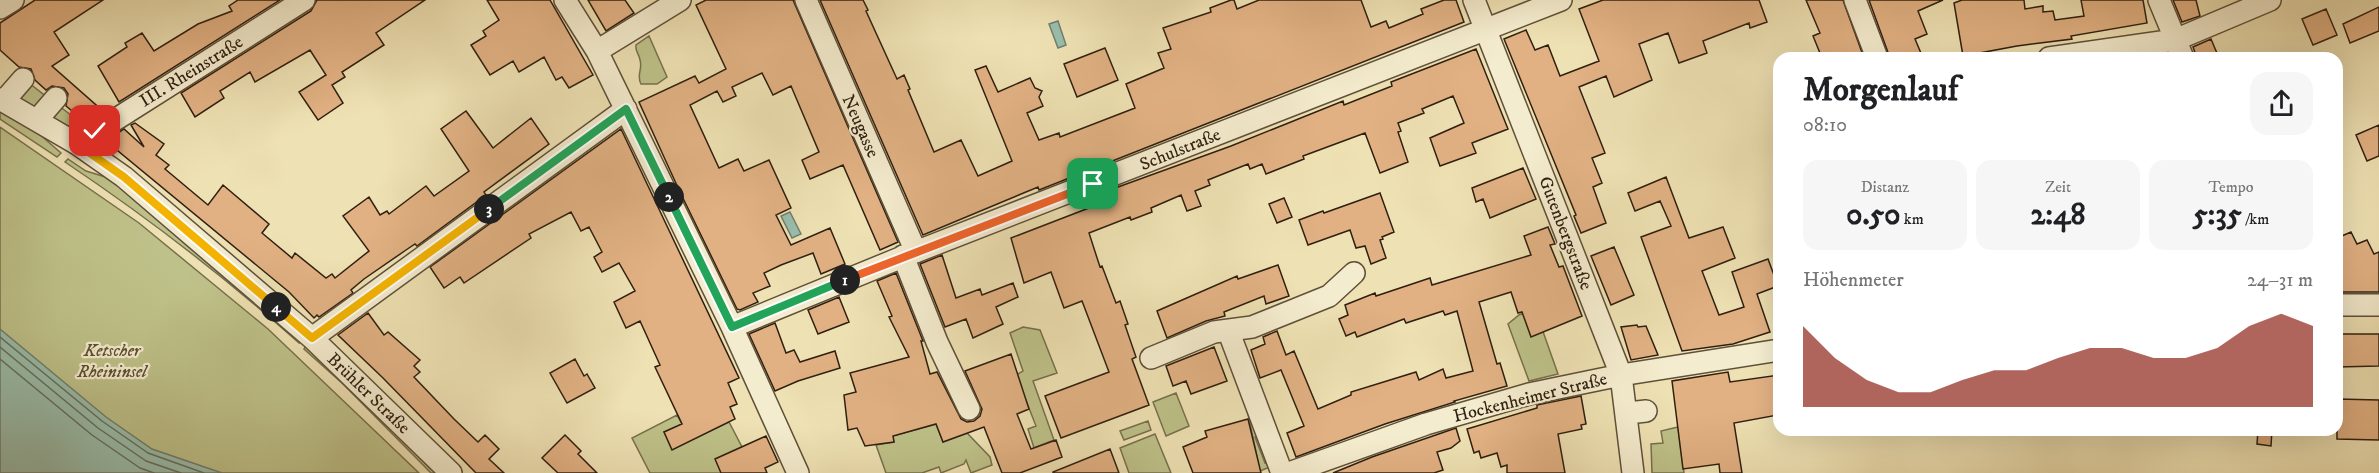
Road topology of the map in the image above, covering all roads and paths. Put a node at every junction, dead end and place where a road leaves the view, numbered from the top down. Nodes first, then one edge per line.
1 (13, 0) edge
2 (304, 0) edge
3 (565, 0) edge
4 (680, 0) edge
5 (806, 0) edge
6 (1474, 0) edge
7 (1561, 0) edge
8 (1855, 0) edge
9 (2159, 0) edge
10 (2270, 0) edge
11 (0, 8) edge
12 (1487, 30) junction
13 (2179, 49) edge
14 (597, 51) junction
15 (1875, 52) edge
16 (2136, 52) edge
17 (23, 79) dead end
18 (56, 98) dead end
19 (2, 100) edge
20 (626, 109) junction
21 (37, 120) junction
22 (77, 144) junction
23 (909, 254) junction
24 (1354, 273) dead end
25 (2343, 305) edge
26 (2379, 305) edge
27 (732, 327) junction
28 (1228, 330) junction
29 (312, 338) junction
30 (1773, 351) edge
31 (1151, 358) dead end
32 (1622, 375) junction
33 (969, 410) dead end
34 (451, 473) edge
35 (798, 473) edge
36 (1282, 473) edge
37 (1289, 473) edge
38 (1634, 473) edge

1 - 11 street
2 - 22 street, III. Rheinstraße
3 - 14 street
4 - 14 street
5 - 23 street, Neugasse
6 - 12 street, Gutenbergstraße
7 - 12 street, Schulstraße
8 - 15 street
9 - 13 street
10 - 13 street
12 - 23 street, Schulstraße
12 - 32 street, Gutenbergstraße
13 - 16 street
14 - 20 street
17 - 19 street
18 - 21 street
19 - 21 street, Brühler Straße
20 - 27 street
20 - 29 street
21 - 22 street, Brühler Straße
22 - 29 street, Brühler Straße
23 - 27 street, Schulstraße
23 - 33 street, Neugasse
24 - 28 street
25 - 26 street
27 - 35 street
28 - 31 street
28 - 36 street
29 - 34 street, Brühler Straße
30 - 32 street, Hockenheimer Straße
32 - 37 street, Hockenheimer Straße
32 - 38 street, Gutenbergstraße

